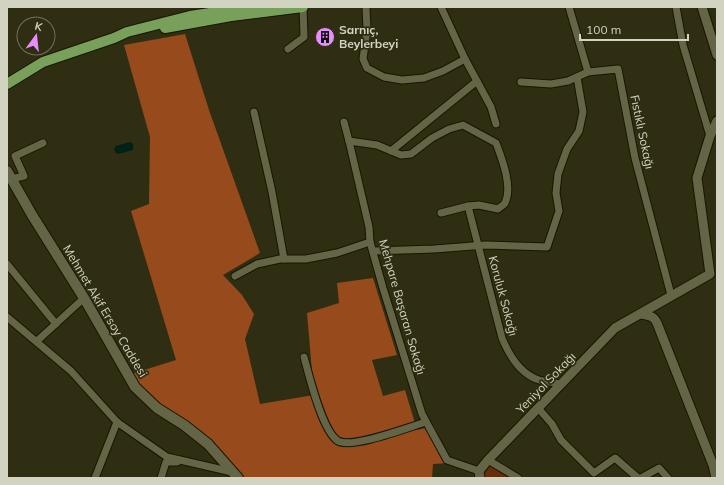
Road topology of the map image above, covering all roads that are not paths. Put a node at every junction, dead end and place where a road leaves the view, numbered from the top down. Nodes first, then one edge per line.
1 (250, 7) edge
2 (303, 7) edge
3 (366, 7) edge
4 (441, 7) edge
5 (569, 7) edge
6 (676, 7) edge
7 (702, 7) edge
8 (114, 38) junction
9 (288, 49) dead end
10 (717, 55) edge
11 (465, 59) junction
12 (588, 72) junction
13 (577, 77) junction
14 (477, 81) junction
15 (521, 82) dead end
16 (7, 84) edge
17 (254, 112) dead end
18 (717, 121) edge
19 (344, 122) dead end
20 (496, 124) dead end
21 (710, 136) junction
22 (349, 141) junction
23 (43, 143) dead end
24 (391, 151) junction
25 (9, 175) edge
26 (468, 206) junction
27 (441, 213) dead end
28 (370, 242) junction
29 (478, 246) junction
30 (373, 251) junction
31 (284, 260) junction
32 (7, 264) edge
33 (234, 276) dead end
34 (713, 276) edge
35 (671, 295) junction
36 (84, 298) junction
37 (641, 314) junction
38 (7, 317) edge
39 (56, 324) junction
40 (37, 341) junction
41 (304, 357) dead end
42 (561, 384) junction
43 (538, 408) junction
44 (118, 422) junction
45 (426, 422) junction
46 (488, 460) junction
47 (190, 461) junction
48 (715, 466) edge
49 (479, 474) edge
50 (236, 475) edge
51 (96, 478) edge
52 (161, 478) edge
53 (518, 478) edge
54 (638, 478) edge
55 (642, 478) edge
56 (668, 478) edge
57 (716, 478) edge

1 - 8 main road
2 - 8 main road
2 - 9 street
3 - 11 street
4 - 11 street
5 - 12 street
6 - 21 street
7 - 10 street
8 - 16 main road
11 - 14 street
12 - 13 street, Fıstıklı Sokağı
12 - 35 street, Fıstıklı Sokağı
13 - 15 street, Fıstıklı Sokağı
13 - 29 street
14 - 20 street
14 - 24 street
17 - 31 street
18 - 21 street
19 - 22 street, Mehpare Başaran Sokağı
21 - 34 street
22 - 24 street
22 - 28 street, Mehpare Başaran Sokağı
23 - 25 street
24 - 26 street
25 - 36 main road, Mehmet Akif Ersoy Caddesi
26 - 27 street
26 - 29 street, Koruluk Sokağı
28 - 30 street, Mehpare Başaran Sokağı
28 - 31 street
29 - 30 street
29 - 42 street, Koruluk Sokağı
30 - 45 street, Mehpare Başaran Sokağı
31 - 33 street
32 - 39 street
34 - 35 street, Yeniyol Sokağı
35 - 37 street, Yeniyol Sokağı
36 - 39 street
36 - 50 main road, Mehmet Akif Ersoy Caddesi
37 - 42 street, Yeniyol Sokağı
37 - 48 street
38 - 40 street
39 - 40 street
40 - 44 street
41 - 45 street
42 - 43 street, Yeniyol Sokağı
43 - 46 street, Yeniyol Sokağı
43 - 54 street
44 - 47 street
44 - 51 street
45 - 49 street, Mehpare Başaran Sokağı
46 - 49 street, Yeniyol Sokağı
46 - 53 street
47 - 50 street
47 - 52 street
48 - 57 street
55 - 56 street

